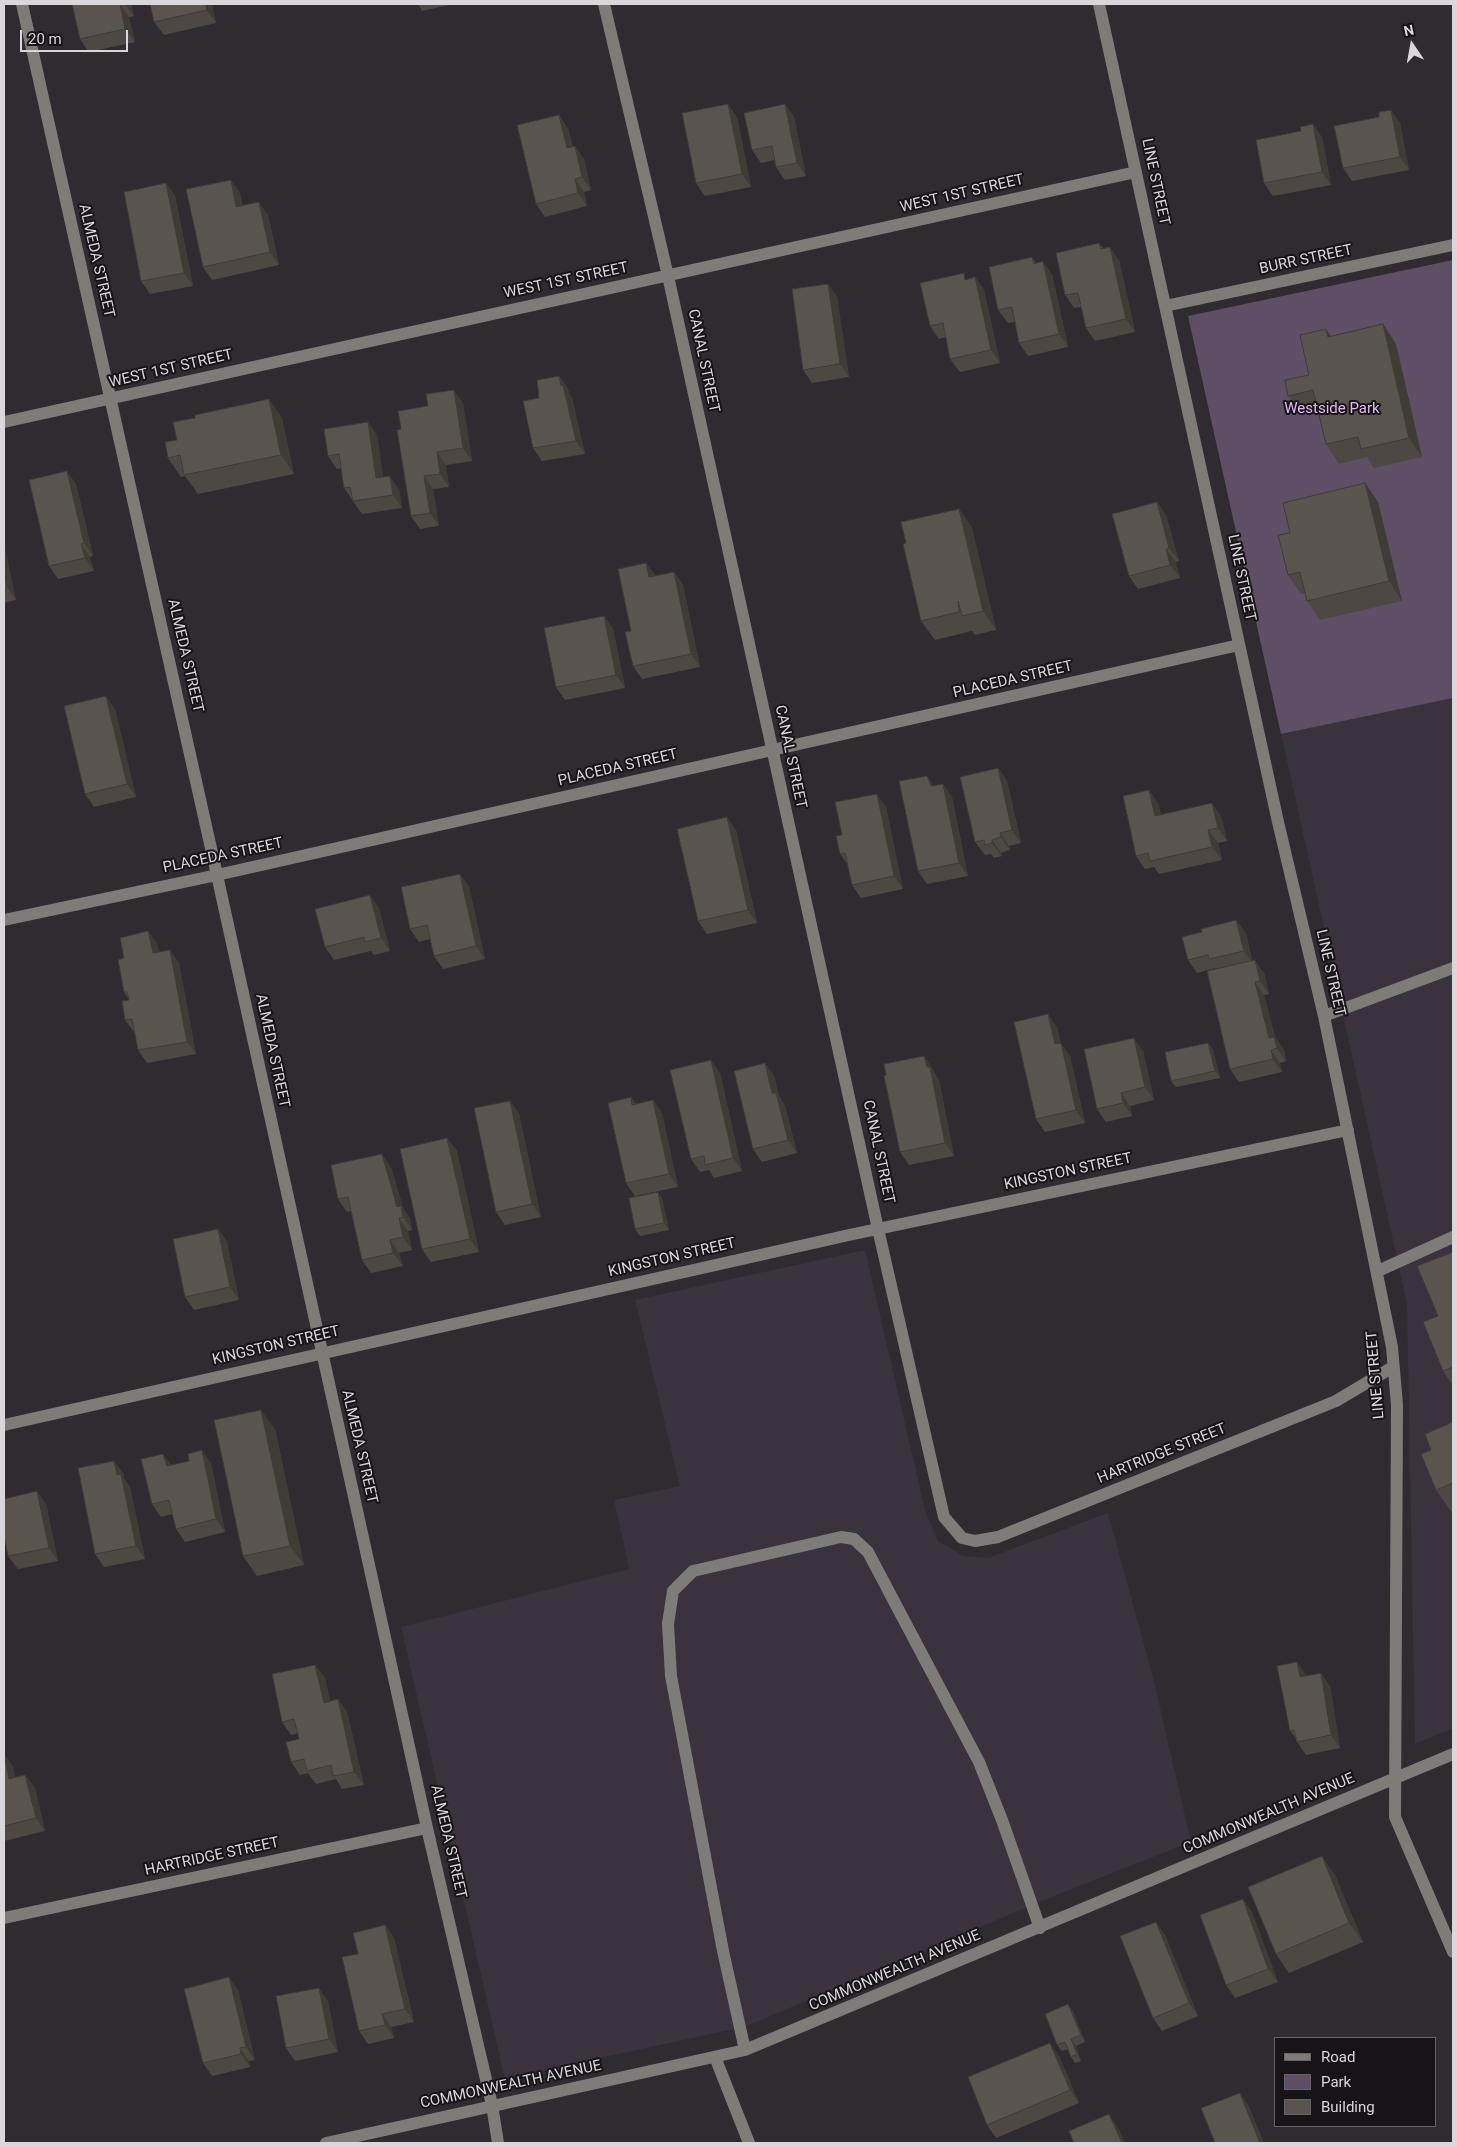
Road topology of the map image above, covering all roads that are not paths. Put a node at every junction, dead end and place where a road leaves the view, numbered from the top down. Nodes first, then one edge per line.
1 (22, 4) edge
2 (604, 4) edge
3 (1099, 4) edge
4 (1136, 172) junction
5 (1453, 245) edge
6 (668, 276) junction
7 (1165, 306) junction
8 (111, 398) junction
9 (4, 422) edge
10 (1239, 646) junction
11 (772, 751) junction
12 (218, 875) junction
13 (4, 920) edge
14 (1453, 968) edge
15 (1324, 1016) junction
16 (1348, 1130) junction
17 (878, 1229) junction
18 (1453, 1237) edge
19 (1378, 1271) junction
20 (322, 1352) junction
21 (1393, 1367) junction
22 (4, 1425) edge
23 (944, 1517) joint
24 (1453, 1754) edge
25 (1395, 1779) junction
26 (428, 1828) junction
27 (4, 1918) edge
28 (1040, 1928) junction
29 (1453, 1952) edge
30 (745, 2050) junction
31 (715, 2057) junction
32 (492, 2106) junction
33 (326, 2143) edge
34 (498, 2143) edge
35 (749, 2143) edge

1 - 8 street, ALMEDA STREET
2 - 6 street, CANAL STREET
3 - 4 street, LINE STREET
4 - 6 street, WEST 1ST STREET
4 - 7 street, LINE STREET
5 - 7 street, BURR STREET
6 - 8 street, WEST 1ST STREET
6 - 11 street, CANAL STREET
7 - 10 street, LINE STREET
8 - 9 street, WEST 1ST STREET
8 - 12 street, ALMEDA STREET
10 - 11 street, PLACEDA STREET
10 - 15 street, LINE STREET
11 - 12 street, PLACEDA STREET
11 - 17 street, CANAL STREET
12 - 13 street, PLACEDA STREET
12 - 20 street, ALMEDA STREET
14 - 15 street
15 - 16 street, LINE STREET
16 - 17 street, KINGSTON STREET
16 - 19 street, LINE STREET
17 - 20 street, KINGSTON STREET
17 - 23 street, CANAL STREET
18 - 19 street
19 - 21 street, LINE STREET
20 - 22 street, KINGSTON STREET
20 - 26 street, ALMEDA STREET
21 - 23 street, HARTRIDGE STREET
21 - 25 street, LINE STREET
24 - 25 street, COMMONWEALTH AVENUE
25 - 28 street, COMMONWEALTH AVENUE
25 - 29 street, LINE STREET
26 - 27 street, HARTRIDGE STREET
26 - 32 street, ALMEDA STREET
28 - 30 street, COMMONWEALTH AVENUE
28 - 30 street
30 - 31 street, COMMONWEALTH AVENUE
31 - 32 street, COMMONWEALTH AVENUE
31 - 35 street
32 - 33 street, COMMONWEALTH AVENUE
32 - 34 street, ALMEDA STREET

